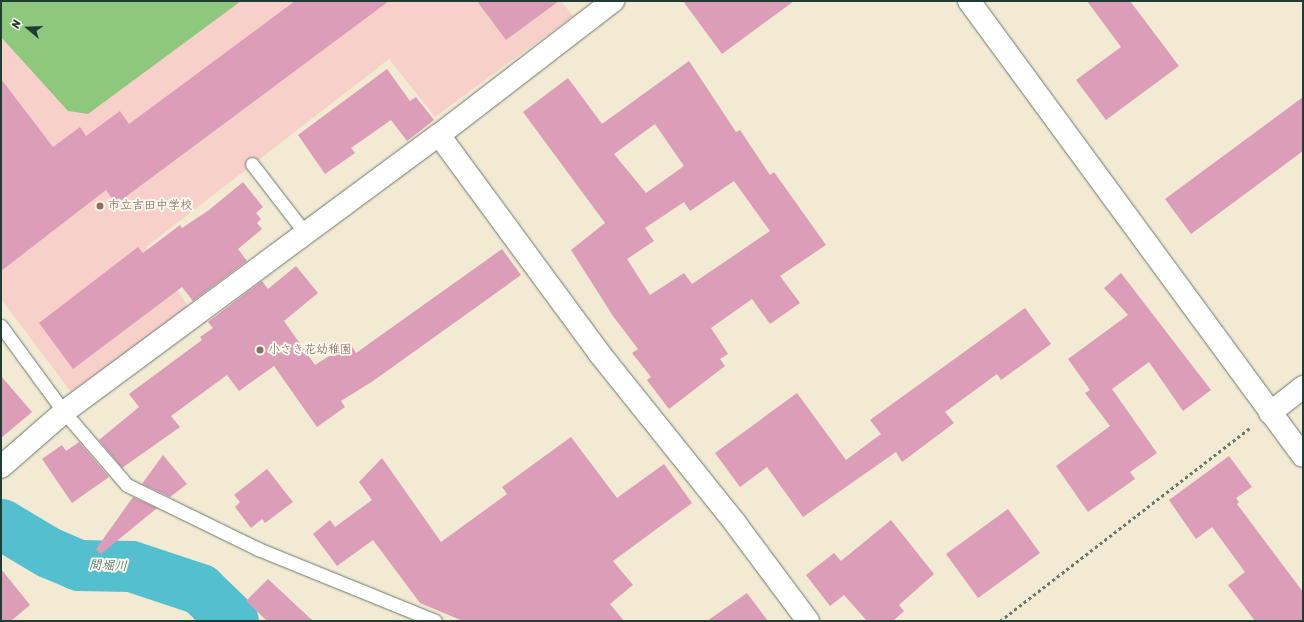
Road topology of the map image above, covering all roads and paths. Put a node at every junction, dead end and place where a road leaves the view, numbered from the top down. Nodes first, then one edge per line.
1 (613, 1) edge
2 (969, 1) edge
3 (439, 135) junction
4 (252, 164) dead end
5 (306, 234) junction
6 (1, 326) edge
7 (1303, 387) edge
8 (64, 412) junction
9 (1270, 412) junction
10 (1303, 456) edge
11 (2, 466) edge
12 (435, 621) edge
13 (808, 621) edge
14 (1000, 621) edge

1 - 3 street
2 - 9 street
3 - 5 street
3 - 13 street
4 - 5 lane
5 - 8 street
6 - 8 lane
7 - 9 street
8 - 11 street
8 - 12 lane
9 - 10 street
9 - 14 path

